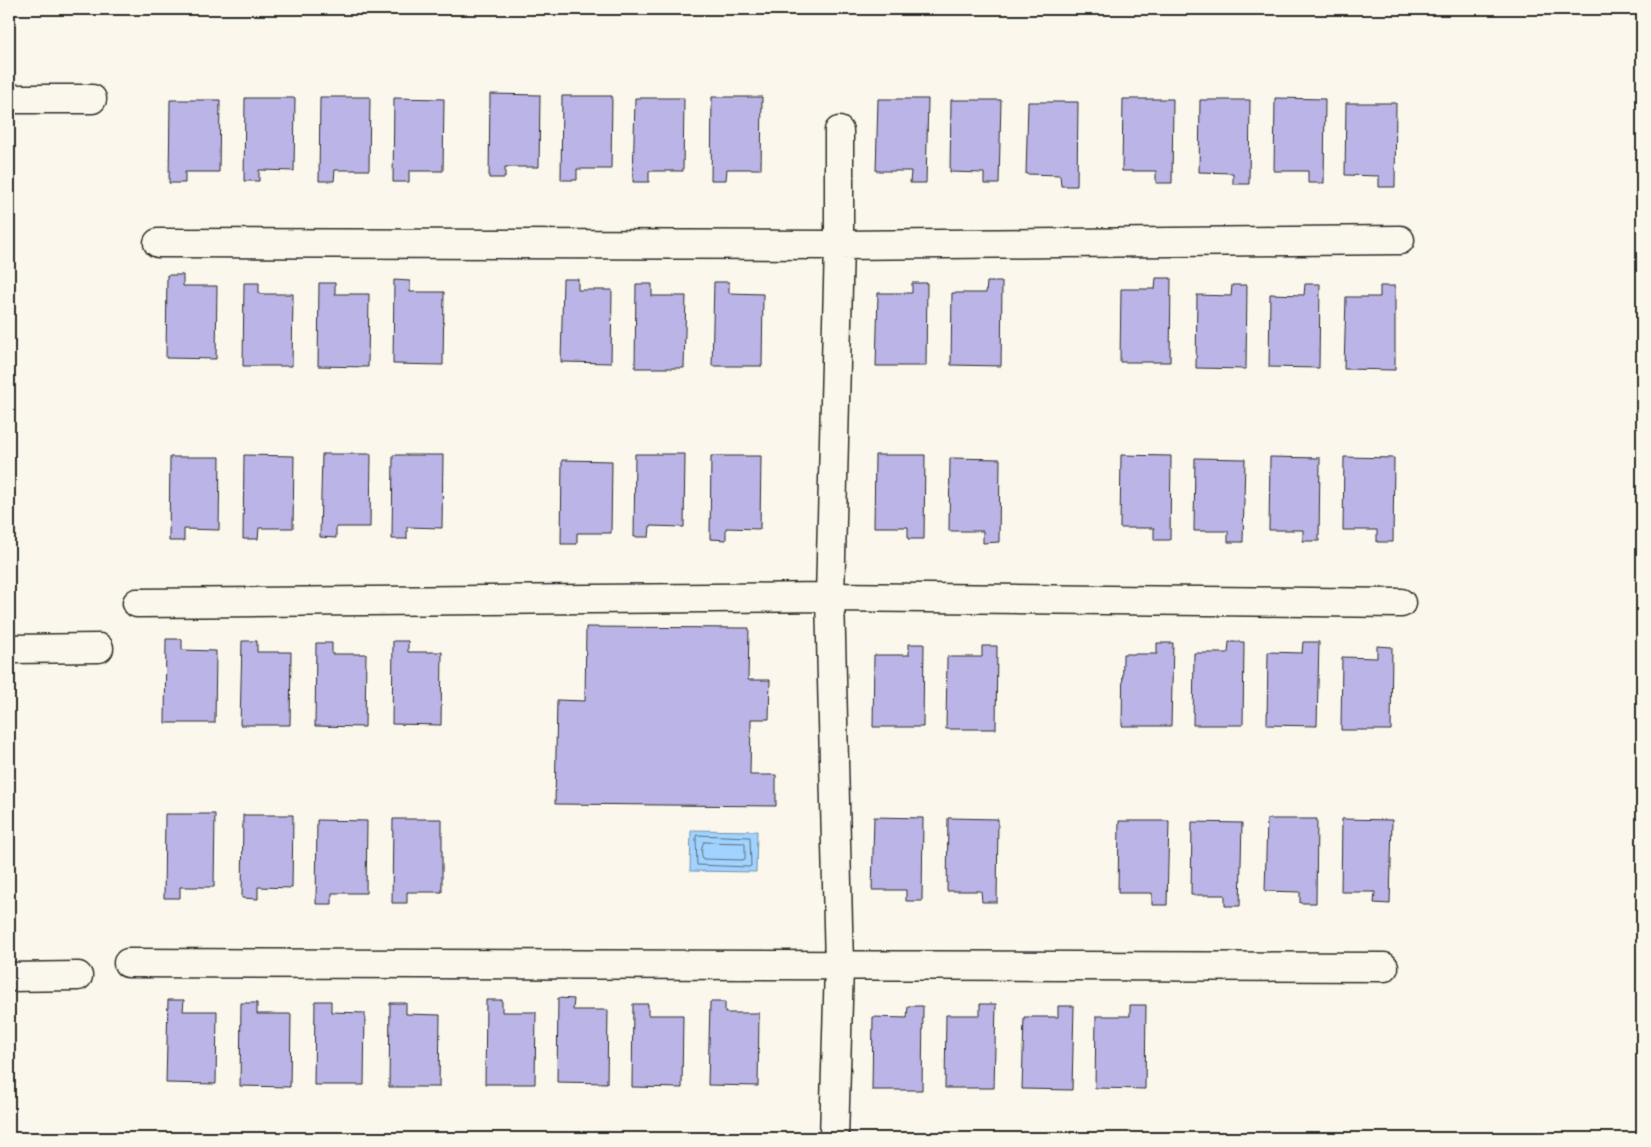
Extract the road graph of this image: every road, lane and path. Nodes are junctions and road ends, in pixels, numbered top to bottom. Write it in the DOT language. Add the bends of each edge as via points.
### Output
graph roads {
  1 [pos="9,99"];
  2 [pos="92,99"];
  3 [pos="839,131"];
  4 [pos="1400,240"];
  5 [pos="158,243"];
  6 [pos="839,245"];
  7 [pos="830,596"];
  8 [pos="137,603"];
  9 [pos="1401,603"];
  10 [pos="99,648"];
  11 [pos="9,649"];
  12 [pos="128,963"];
  13 [pos="839,966"];
  14 [pos="1384,967"];
  15 [pos="78,976"];
  16 [pos="9,977"];
  17 [pos="834,1138"];
  1 -- 2 [label="street"];
  3 -- 6 [label="street"];
  4 -- 6 [label="street"];
  5 -- 6 [label="street"];
  6 -- 7 [label="street"];
  7 -- 8 [label="street"];
  7 -- 9 [label="street"];
  7 -- 13 [label="street"];
  10 -- 11 [label="street"];
  12 -- 13 [label="street"];
  13 -- 14 [label="street"];
  13 -- 17 [label="street"];
  15 -- 16 [label="street"];
}
